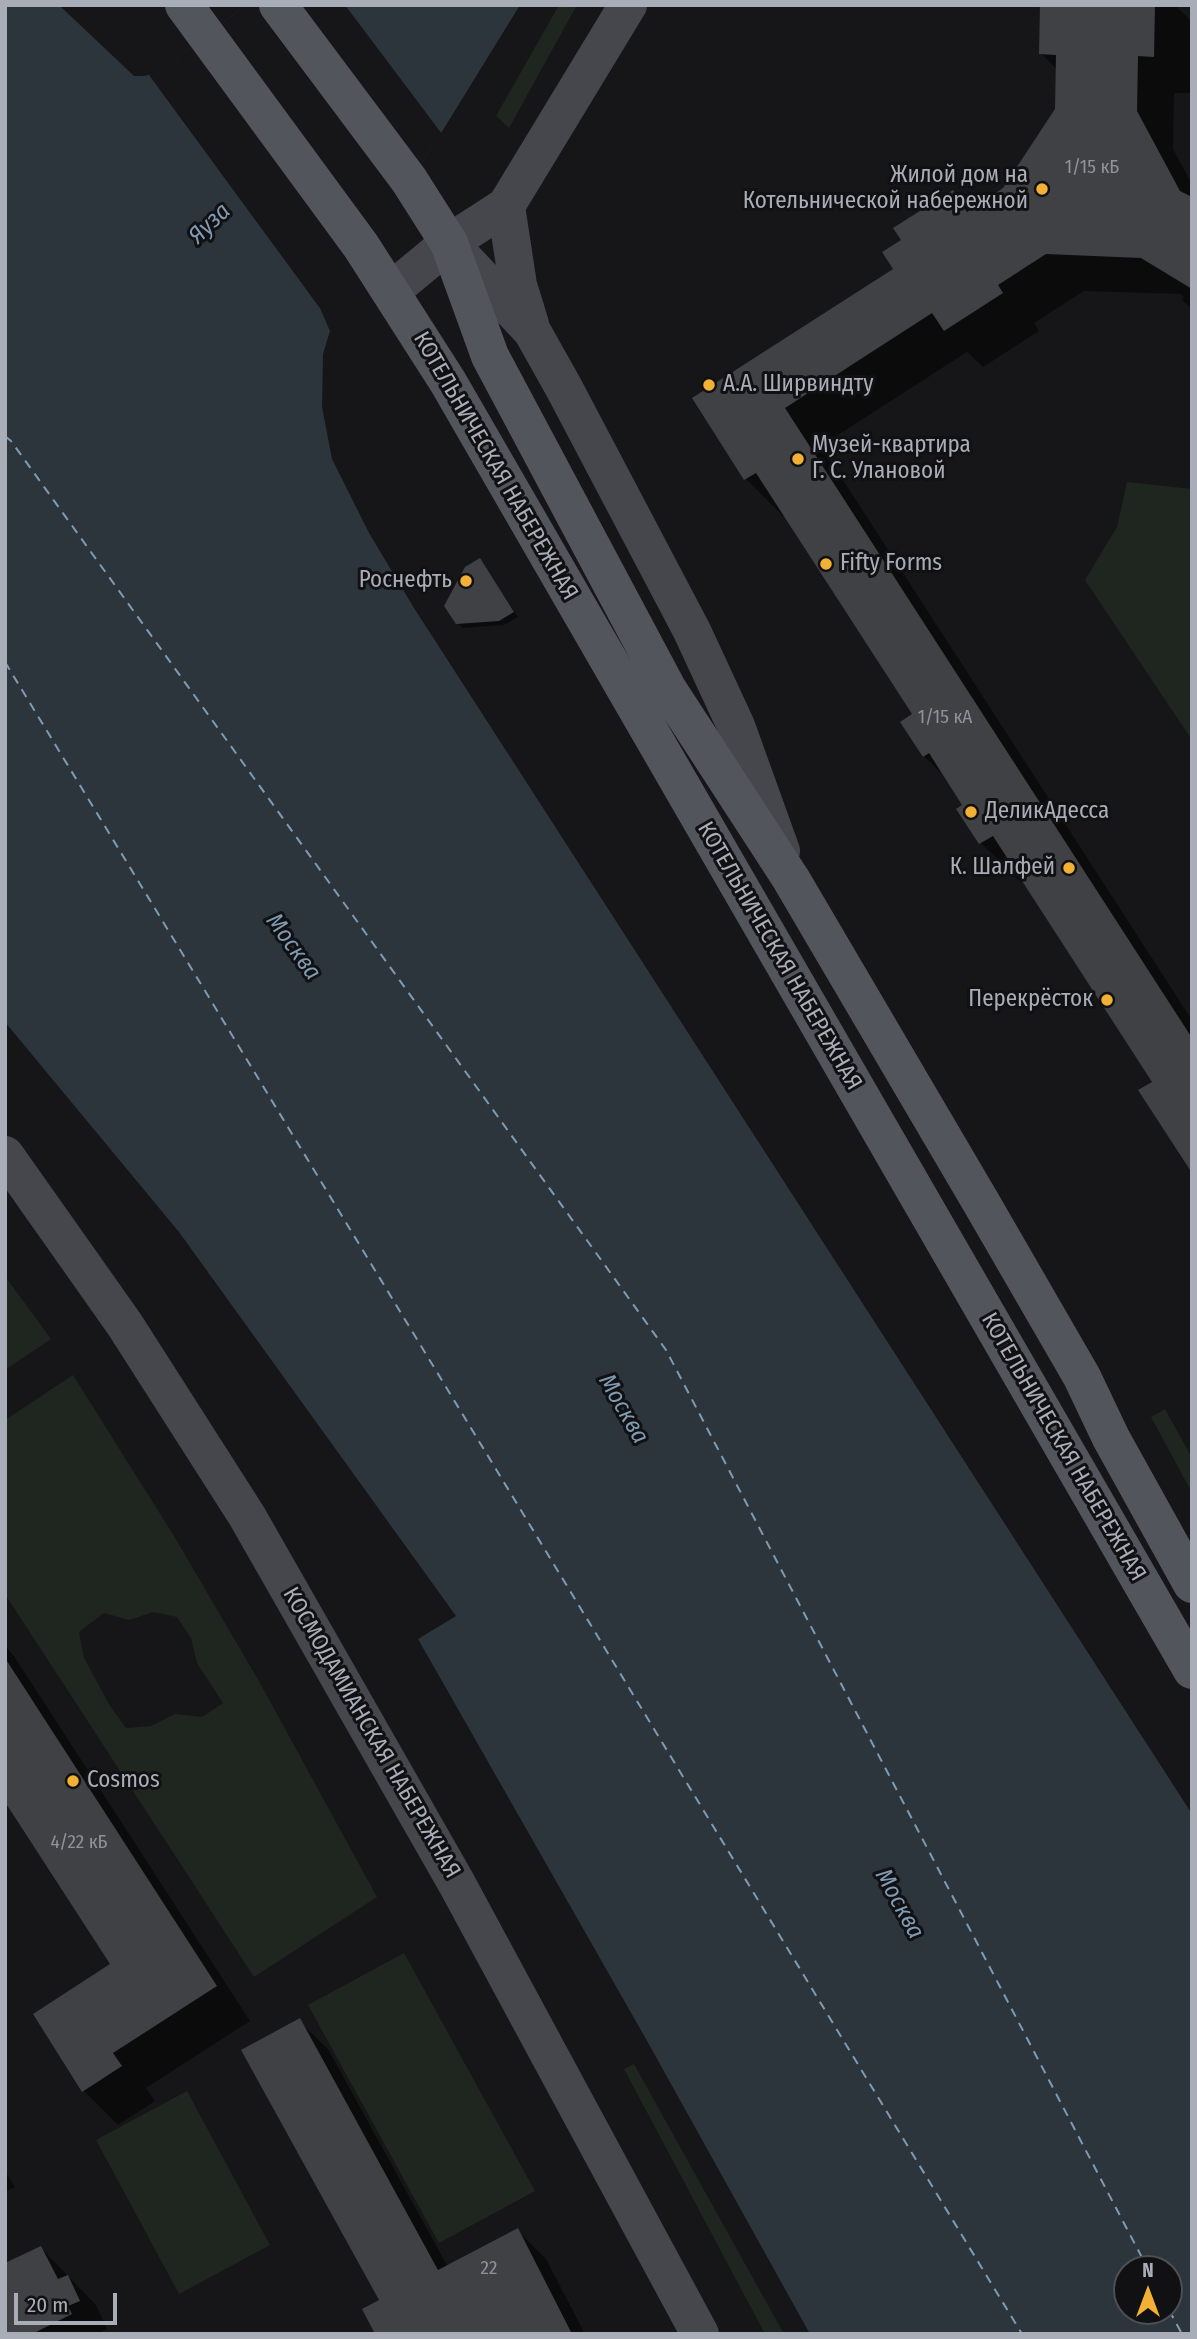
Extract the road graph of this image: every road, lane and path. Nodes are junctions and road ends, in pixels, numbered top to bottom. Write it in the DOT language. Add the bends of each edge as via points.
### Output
graph roads {
  1 [pos="278,5"];
  2 [pos="628,5"];
  3 [pos="195,20"];
  4 [pos="506,206"];
  5 [pos="449,243"];
  6 [pos="391,291"];
  7 [pos="532,331"];
  8 [pos="791,879"];
  9 [pos="5,1156"];
  10 [pos="1192,1584"];
  11 [pos="1192,1670"];
  12 [pos="700,2334"];
  1 -- 5 [label="main road, КОТЕЛЬНИЧЕСКАЯ НАБЕРЕЖНАЯ" via="409,180"];
  2 -- 4 [label="main road"];
  3 -- 6 [label="main road, КОТЕЛЬНИЧЕСКАЯ НАБЕРЕЖНАЯ"];
  4 -- 5 [label="main road"];
  4 -- 7 [label="main road" via="518,285"];
  5 -- 6 [label="main road"];
  5 -- 7 [label="main road"];
  5 -- 8 [label="main road, КОТЕЛЬНИЧЕСКАЯ НАБЕРЕЖНАЯ" via="490,356 667,688"];
  6 -- 11 [label="main road, КОТЕЛЬНИЧЕСКАЯ НАБЕРЕЖНАЯ" via="448,382"];
  7 -- 8 [label="main road" via="692,631 736,726"];
  8 -- 10 [label="main road, КОТЕЛЬНИЧЕСКАЯ НАБЕРЕЖНАЯ" via="1082,1377"];
  9 -- 12 [label="main road, КОСМОДАМИАНСКАЯ НАБЕРЕЖНАЯ" via="125,1325 247,1516 457,1884"];
}
